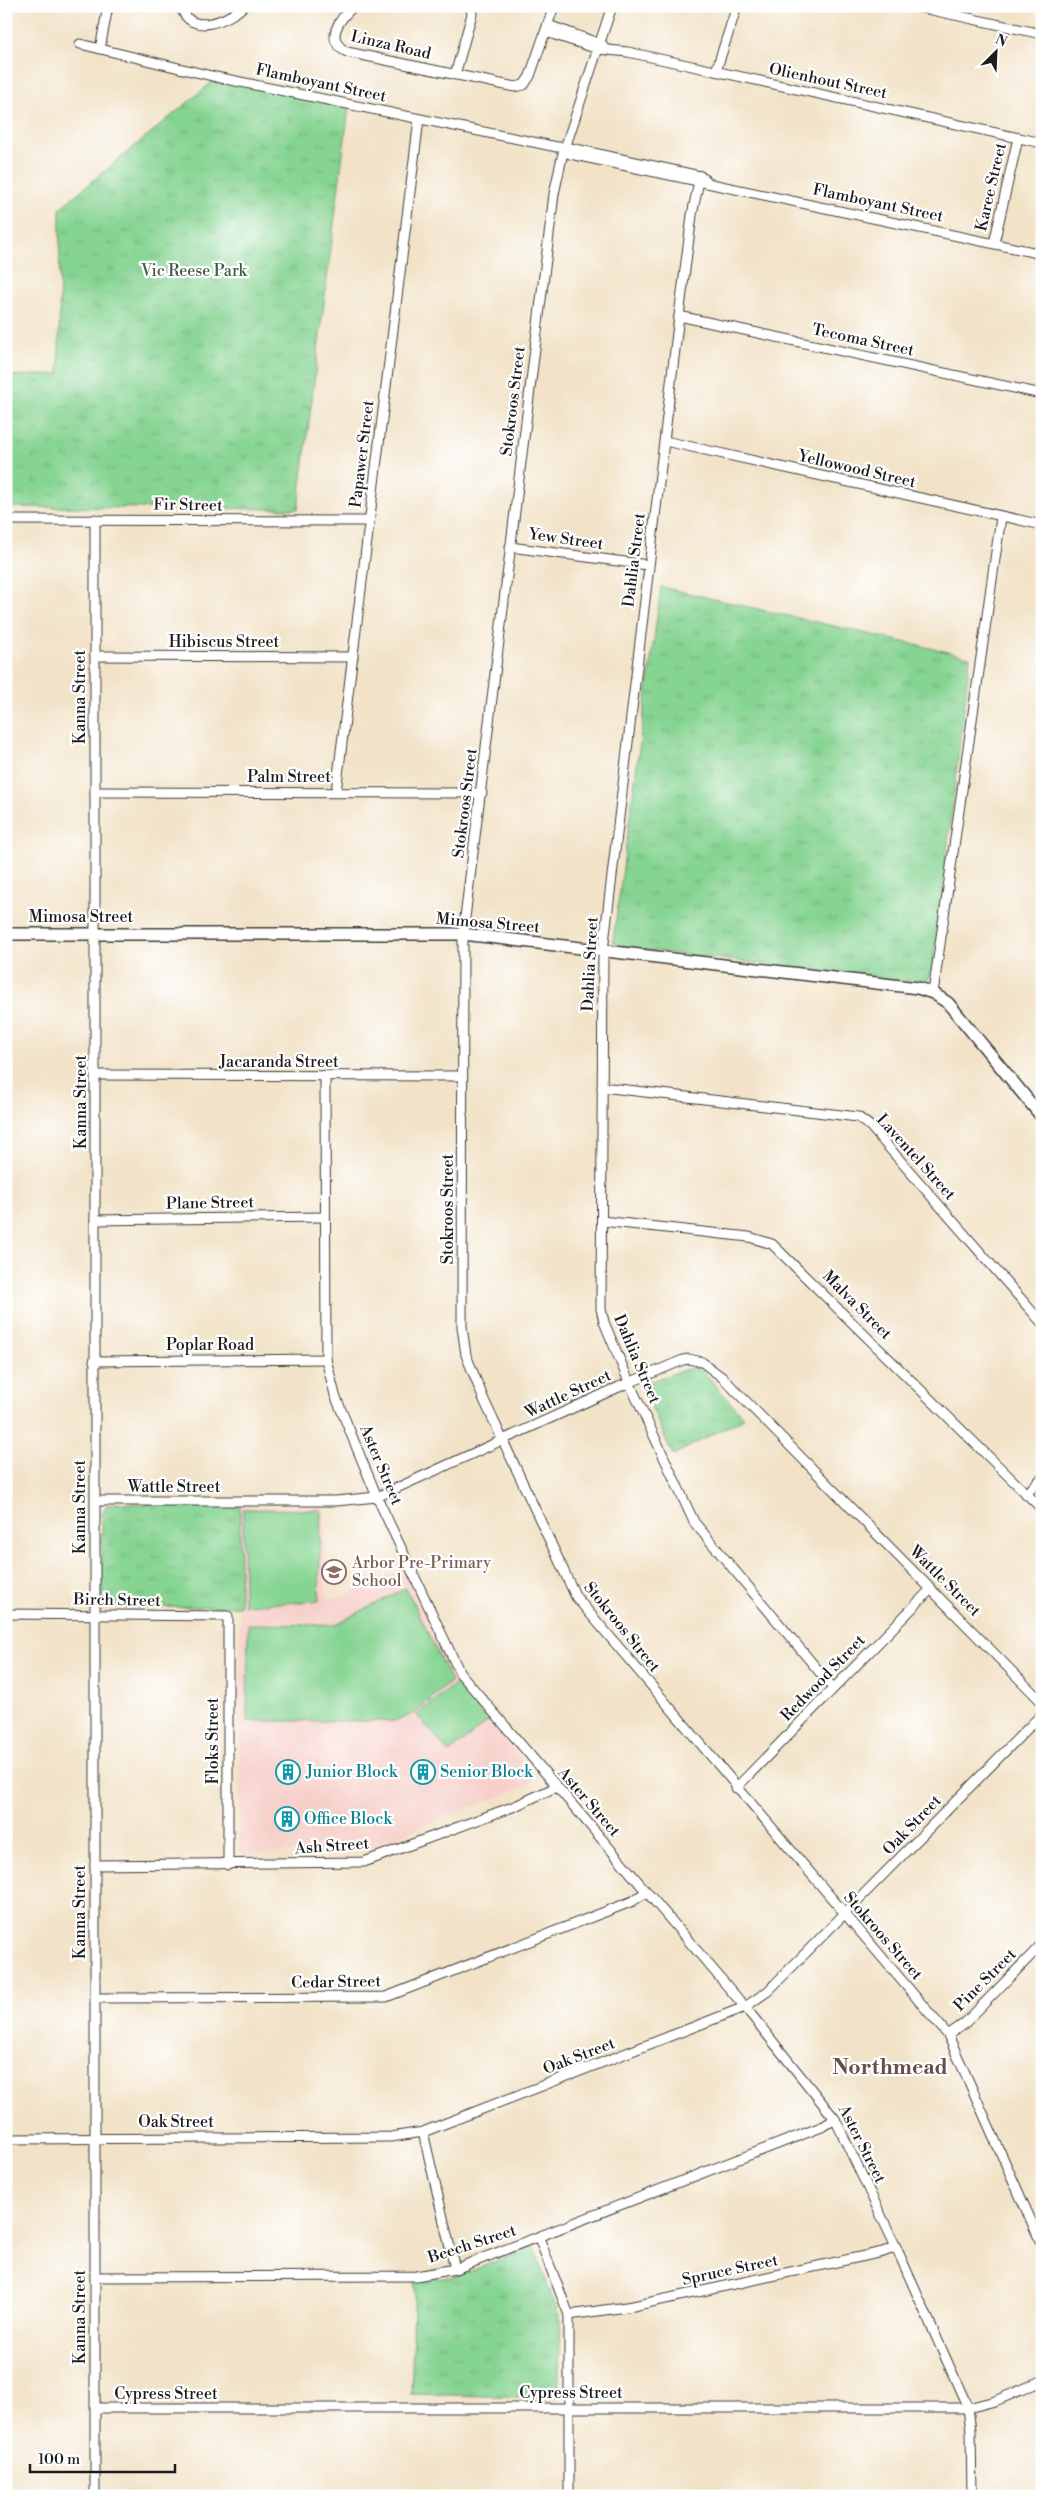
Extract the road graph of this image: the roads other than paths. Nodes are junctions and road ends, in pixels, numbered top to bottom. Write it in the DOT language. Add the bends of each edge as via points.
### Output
graph roads {
  1 [pos="108,6"];
  2 [pos="181,6"];
  3 [pos="244,6"];
  4 [pos="354,6"];
  5 [pos="470,6"];
  6 [pos="554,6"];
  7 [pos="612,6"];
  8 [pos="737,6"];
  9 [pos="913,6"];
  10 [pos="547,28"];
  11 [pos="1042,34"];
  12 [pos="80,44"];
  13 [pos="602,46"];
  14 [pos="100,50"];
  15 [pos="716,71"];
  16 [pos="455,75"];
  17 [pos="419,119"];
  18 [pos="1018,138"];
  19 [pos="1042,143"];
  20 [pos="562,149"];
  21 [pos="702,180"];
  22 [pos="994,243"];
  23 [pos="1042,254"];
  24 [pos="679,316"];
  25 [pos="1042,394"];
  26 [pos="665,441"];
  27 [pos="1001,517"];
  28 [pos="95,519"];
  29 [pos="6,520"];
  30 [pos="369,522"];
  31 [pos="1042,526"];
  32 [pos="510,547"];
  33 [pos="648,565"];
  34 [pos="95,656"];
  35 [pos="353,657"];
  36 [pos="96,792"];
  37 [pos="336,792"];
  38 [pos="482,793"];
  39 [pos="96,933"];
  40 [pos="6,934"];
  41 [pos="463,934"];
  42 [pos="603,951"];
  43 [pos="933,993"];
  44 [pos="96,1075"];
  45 [pos="462,1076"];
  46 [pos="325,1077"];
  47 [pos="602,1087"];
  48 [pos="1042,1117"];
  49 [pos="325,1217"];
  50 [pos="95,1220"];
  51 [pos="602,1221"];
  52 [pos="1042,1323"];
  53 [pos="326,1359"];
  54 [pos="94,1361"];
  55 [pos="629,1382"];
  56 [pos="502,1441"];
  57 [pos="1042,1478"];
  58 [pos="1026,1494"];
  59 [pos="377,1497"];
  60 [pos="96,1501"];
  61 [pos="1042,1510"];
  62 [pos="931,1589"];
  63 [pos="6,1614"];
  64 [pos="94,1616"];
  65 [pos="228,1616"];
  66 [pos="833,1688"];
  67 [pos="1042,1702"];
  68 [pos="1042,1714"];
  69 [pos="556,1787"];
  70 [pos="736,1788"];
  71 [pos="228,1865"];
  72 [pos="95,1866"];
  73 [pos="646,1892"];
  74 [pos="844,1915"];
  75 [pos="1042,1944"];
  76 [pos="95,1998"];
  77 [pos="745,2007"];
  78 [pos="948,2036"];
  79 [pos="835,2119"];
  80 [pos="423,2132"];
  81 [pos="95,2138"];
  82 [pos="6,2139"];
  83 [pos="539,2238"];
  84 [pos="1042,2244"];
  85 [pos="896,2247"];
  86 [pos="455,2269"];
  87 [pos="94,2277"];
  88 [pos="569,2315"];
  89 [pos="1042,2381"];
  90 [pos="96,2408"];
  91 [pos="568,2408"];
  92 [pos="968,2408"];
  93 [pos="95,2496"];
  94 [pos="569,2496"];
  95 [pos="972,2496"];
  1 -- 14 [label="street"];
  2 -- 3 [label="street" via="189,19 202,24 223,21"];
  4 -- 16 [label="street, Linza Road" via="342,16 336,27 335,37 342,50"];
  5 -- 16 [label="street" via="472,14"];
  6 -- 10 [label="street, Linza Road"];
  7 -- 13 [label="street, Stokroos Street"];
  8 -- 15 [label="street"];
  9 -- 11 [label="street"];
  10 -- 13 [label="street"];
  10 -- 16 [label="street, Linza Road" via="524,85 515,88"];
  12 -- 14 [label="street, Flamboyant Street"];
  13 -- 15 [label="street, Olienhout Street"];
  13 -- 20 [label="street, Stokroos Street"];
  14 -- 17 [label="street, Flamboyant Street"];
  15 -- 18 [label="street, Olienhout Street"];
  17 -- 20 [label="street, Flamboyant Street"];
  17 -- 30 [label="street, Papawer Street"];
  18 -- 19 [label="street, Olienhout Street"];
  18 -- 22 [label="street, Karee Street"];
  20 -- 21 [label="street, Flamboyant Street"];
  20 -- 32 [label="street, Stokroos Street"];
  21 -- 22 [label="street, Flamboyant Street"];
  21 -- 24 [label="street, Dahlia Street" via="692,215"];
  22 -- 23 [label="street, Flamboyant Street"];
  24 -- 25 [label="street, Tecoma Street"];
  24 -- 26 [label="street, Dahlia Street"];
  26 -- 27 [label="street, Yellowood Street"];
  26 -- 33 [label="street, Dahlia Street"];
  27 -- 31 [label="street, Yellowood Street"];
  27 -- 43 [label="street"];
  28 -- 29 [label="street, Fir Street"];
  28 -- 30 [label="street, Fir Street"];
  28 -- 34 [label="street, Kanna Street"];
  30 -- 35 [label="street, Papawer Street"];
  32 -- 33 [label="street, Yew Street"];
  32 -- 38 [label="street, Stokroos Street"];
  33 -- 42 [label="street, Dahlia Street"];
  34 -- 35 [label="street, Hibiscus Street"];
  34 -- 36 [label="street, Kanna Street"];
  35 -- 37 [label="street, Papawer Street"];
  36 -- 37 [label="street, Palm Street"];
  36 -- 39 [label="street, Kanna Street"];
  37 -- 38 [label="street, Palm Street"];
  38 -- 41 [label="street, Stokroos Street"];
  39 -- 40 [label="street, Mimosa Street"];
  39 -- 41 [label="street, Mimosa Street"];
  39 -- 44 [label="street, Kanna Street"];
  41 -- 42 [label="street, Mimosa Street"];
  41 -- 45 [label="street, Stokroos Street"];
  42 -- 43 [label="street, Mimosa Street" via="918,988"];
  42 -- 47 [label="street, Dahlia Street"];
  43 -- 48 [label="street" via="948,1003"];
  44 -- 46 [label="street, Jacaranda Street"];
  44 -- 50 [label="street, Kanna Street"];
  45 -- 46 [label="street, Jacaranda Street"];
  45 -- 56 [label="street, Stokroos Street" via="464,1342 470,1366"];
  46 -- 49 [label="street, Aster Street"];
  47 -- 51 [label="street, Dahlia Street"];
  47 -- 52 [label="street, Laventel Street" via="858,1117 870,1126"];
  49 -- 50 [label="street, Plane Street"];
  49 -- 53 [label="street, Aster Street"];
  50 -- 54 [label="street, Kanna Street"];
  51 -- 55 [label="street, Dahlia Street" via="601,1308"];
  51 -- 58 [label="street, Malva Street" via="749,1237 772,1244"];
  53 -- 54 [label="street, Poplar Road"];
  53 -- 59 [label="street, Aster Street" via="335,1395"];
  54 -- 60 [label="street, Kanna Street"];
  55 -- 56 [label="street, Wattle Street"];
  55 -- 62 [label="street, Wattle Street" via="683,1360 697,1360 708,1365"];
  55 -- 66 [label="street, Dahlia Street" via="694,1522"];
  56 -- 59 [label="street, Wattle Street"];
  56 -- 70 [label="street, Stokroos Street" via="576,1597"];
  57 -- 58 [label="street"];
  58 -- 61 [label="street, Malva Street"];
  59 -- 60 [label="street, Wattle Street" via="336,1501"];
  59 -- 69 [label="street, Aster Street" via="460,1673"];
  60 -- 64 [label="street, Kanna Street"];
  62 -- 66 [label="street, Redwood Street"];
  62 -- 67 [label="street, Wattle Street"];
  63 -- 64 [label="street, Birch Street"];
  64 -- 65 [label="street, Birch Street"];
  64 -- 72 [label="street, Kanna Street"];
  65 -- 71 [label="street, Floks Street"];
  66 -- 70 [label="street, Redwood Street"];
  68 -- 74 [label="street, Oak Street"];
  69 -- 71 [label="street, Ash Street" via="515,1806 364,1862"];
  69 -- 73 [label="street, Aster Street"];
  70 -- 74 [label="street, Stokroos Street"];
  71 -- 72 [label="street, Ash Street"];
  72 -- 76 [label="street, Kanna Street"];
  73 -- 76 [label="street, Cedar Street" via="624,1904 392,1996"];
  73 -- 77 [label="street, Aster Street"];
  74 -- 77 [label="street, Oak Street" via="768,1991"];
  74 -- 78 [label="street, Stokroos Street"];
  75 -- 78 [label="street, Pine Street" via="965,2023"];
  76 -- 81 [label="street, Kanna Street"];
  77 -- 79 [label="street, Aster Street"];
  77 -- 80 [label="street, Oak Street"];
  78 -- 84 [label="street, Stokroos Street"];
  79 -- 83 [label="street, Beech Street"];
  79 -- 85 [label="street, Aster Street"];
  80 -- 81 [label="street, Oak Street" via="390,2137"];
  80 -- 86 [label="street"];
  81 -- 82 [label="street, Oak Street"];
  81 -- 87 [label="street, Kanna Street"];
  83 -- 86 [label="street, Beech Street"];
  83 -- 88 [label="street"];
  85 -- 88 [label="street, Spruce Street" via="632,2306"];
  85 -- 92 [label="street, Aster Street"];
  86 -- 87 [label="street, Beech Street" via="416,2276"];
  87 -- 90 [label="street, Kanna Street"];
  88 -- 91 [label="street"];
  89 -- 92 [label="street, Cypress Street" via="988,2404"];
  90 -- 91 [label="street, Cypress Street"];
  90 -- 93 [label="street, Kanna Street"];
  91 -- 92 [label="street, Cypress Street"];
  91 -- 94 [label="street"];
  92 -- 95 [label="street, Aster Street"];
}
